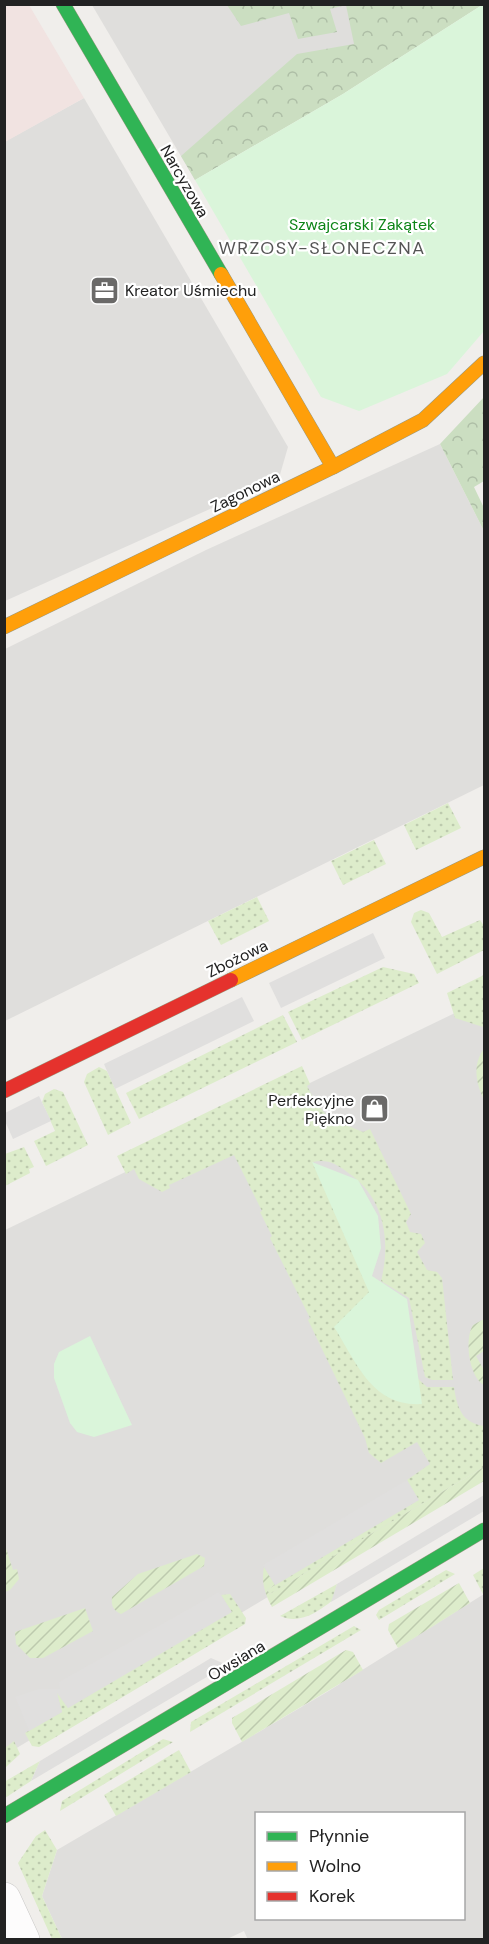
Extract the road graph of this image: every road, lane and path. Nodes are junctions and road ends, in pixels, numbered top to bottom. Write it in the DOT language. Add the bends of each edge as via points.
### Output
graph roads {
  1 [pos="63,4"];
  2 [pos="484,363"];
  3 [pos="333,467"];
  4 [pos="4,627"];
  5 [pos="484,856"];
  6 [pos="4,1091"];
  7 [pos="484,1530"];
  8 [pos="4,1816"];
  9 [pos="4,1899"];
  10 [pos="23,1940"];
  1 -- 3 [label="street, Narcyzowa"];
  2 -- 3 [label="street, Zagonowa" via="423,420"];
  3 -- 4 [label="street, Zagonowa"];
  5 -- 6 [label="street, Zbożowa"];
  7 -- 8 [label="street, Owsiana"];
  9 -- 10 [label="street"];
}
